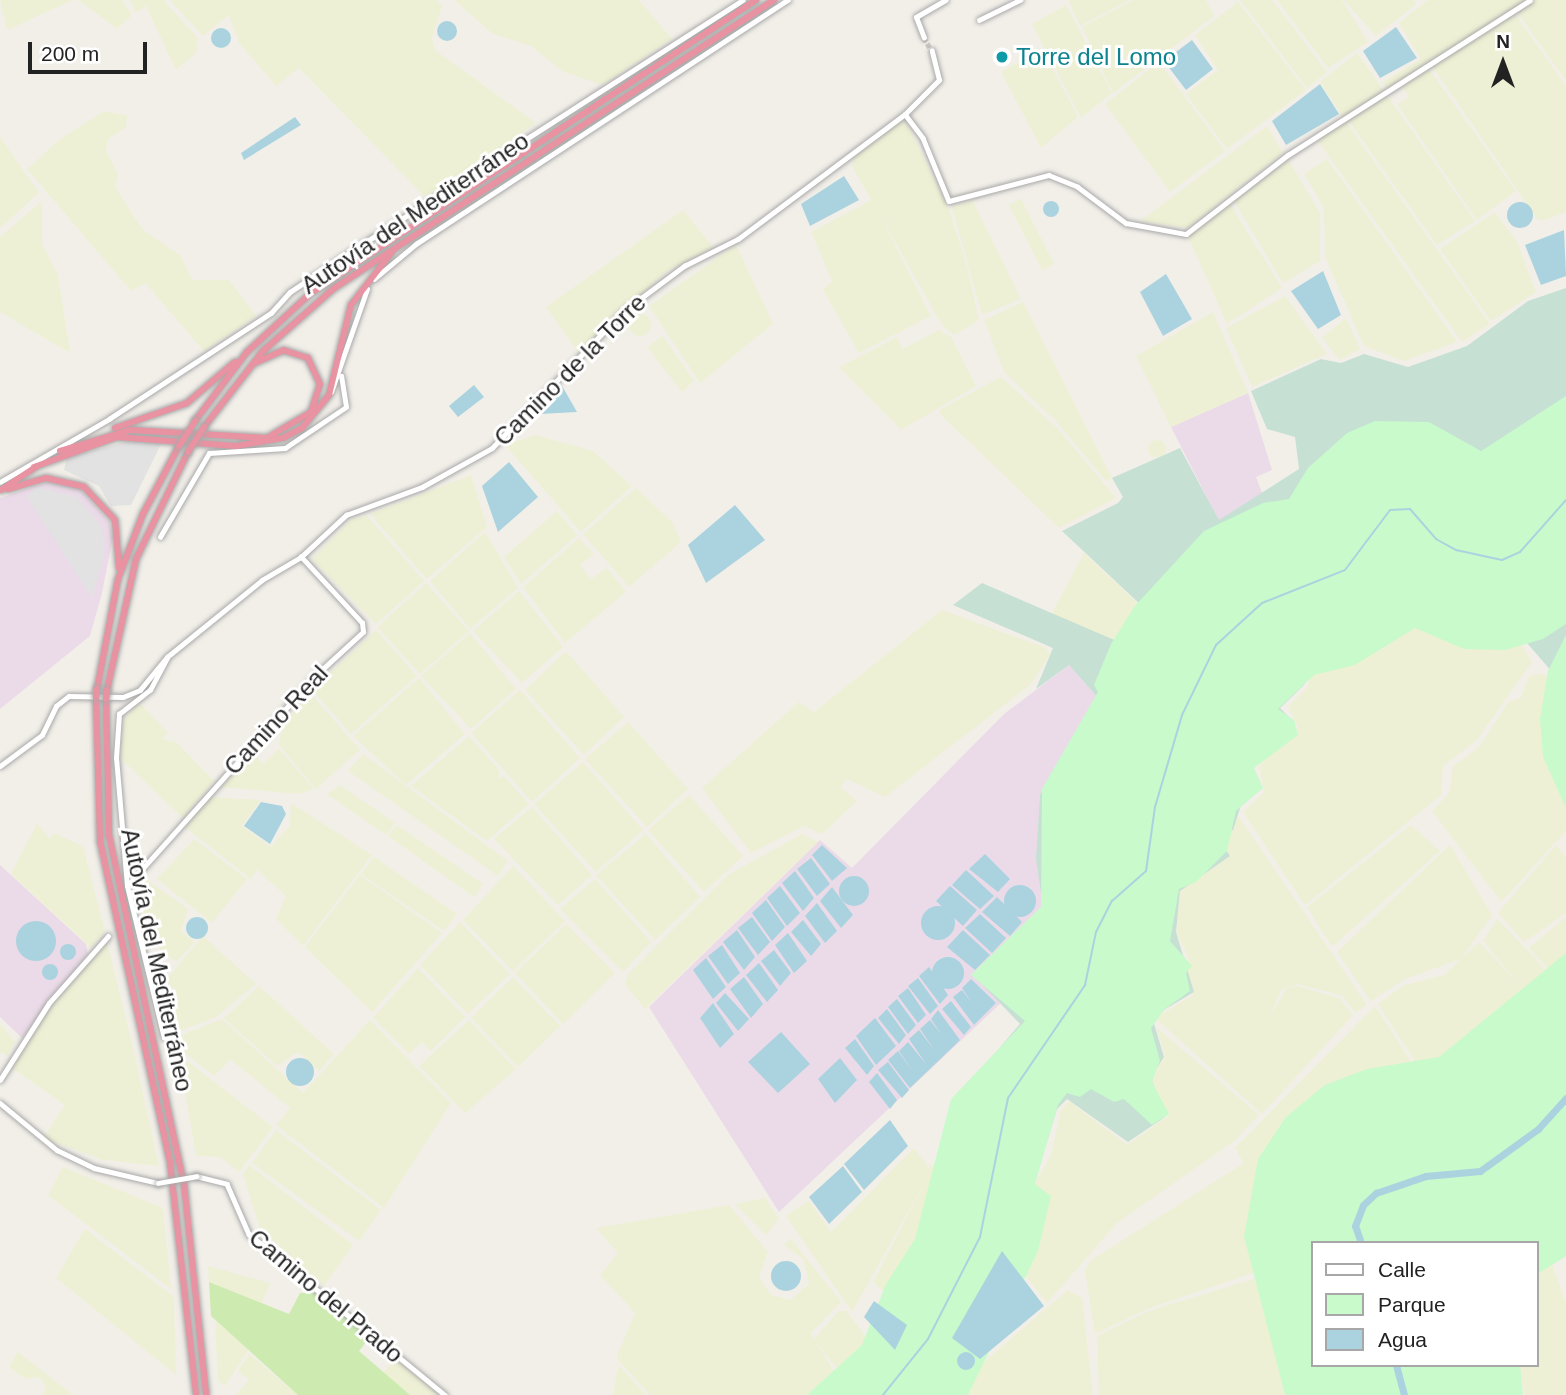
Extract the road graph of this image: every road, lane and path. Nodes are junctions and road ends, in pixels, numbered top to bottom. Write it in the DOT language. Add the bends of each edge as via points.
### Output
graph roads {
  1 [pos="743,0"];
  2 [pos="756,0"];
  3 [pos="774,0"];
  4 [pos="788,0"];
  5 [pos="945,0"];
  6 [pos="1020,0"];
  7 [pos="1530,0"];
  8 [pos="979,20"];
  9 [pos="924,38"];
  10 [pos="932,51"];
  11 [pos="905,114"];
  12 [pos="404,241"];
  13 [pos="247,352"];
  14 [pos="341,355"];
  15 [pos="339,365"];
  16 [pos="250,366"];
  17 [pos="341,374"];
  18 [pos="335,381"];
  19 [pos="345,391"];
  20 [pos="330,393"];
  21 [pos="58,452"];
  22 [pos="34,467"];
  23 [pos="0,487"];
  24 [pos="160,537"];
  25 [pos="301,557"];
  26 [pos="118,579"];
  27 [pos="167,657"];
  28 [pos="0,765"];
  29 [pos="127,886"];
  30 [pos="108,936"];
  31 [pos="164,1038"];
  32 [pos="0,1080"];
  33 [pos="0,1103"];
  34 [pos="196,1395"];
  35 [pos="206,1395"];
  36 [pos="446,1395"];
  1 -- 23 [label="street" via="358,247 198,361"];
  2 -- 13 [label="highway, Autovía del Mediterráneo" via="349,265"];
  3 -- 12 [label="highway, Autovía del Mediterráneo"];
  4 -- 14 [label="street" via="389,264 365,291"];
  5 -- 9 [label="street" via="916,18"];
  6 -- 8 [label="street"];
  7 -- 11 [label="street" via="1288,155 1186,234 1126,223 1078,187 1049,175 949,201 923,138"];
  10 -- 11 [label="street, Camino de la Torre" via="939,80"];
  11 -- 25 [label="street, Camino de la Torre" via="742,236 684,266 625,310 492,448 422,487 346,515"];
  12 -- 14 [label="highway" via="359,291"];
  12 -- 16 [label="highway, Autovía del Mediterráneo" via="307,309"];
  13 -- 21 [label="highway" via="187,403"];
  13 -- 26 [label="highway, Autovía del Mediterráneo, bridge" via="179,446 142,514"];
  14 -- 15 [label="highway"];
  15 -- 17 [label="street"];
  15 -- 18 [label="highway"];
  16 -- 21 [label="highway" via="284,350 308,358 320,384 311,412 267,438 131,430"];
  16 -- 35 [label="highway, Autovía del Mediterráneo, bridge" via="204,426 156,510 122,608 106,699 109,835 184,1184"];
  17 -- 18 [label="street"];
  17 -- 19 [label="street"];
  18 -- 19 [label="street"];
  18 -- 20 [label="highway"];
  19 -- 20 [label="street"];
  19 -- 24 [label="street" via="346,407 285,448 208,453"];
  20 -- 22 [label="highway" via="302,428 260,444 117,437"];
  21 -- 22 [label="highway"];
  22 -- 23 [label="highway"];
  23 -- 26 [label="highway" via="46,478 75,482 101,499 120,537"];
  25 -- 27 [label="street, Camino de la Torre" via="262,580"];
  25 -- 29 [label="street, Camino Real" via="362,623 363,632 315,676"];
  26 -- 34 [label="highway, Autovía del Mediterráneo, bridge" via="96,697 100,841 170,1162"];
  27 -- 28 [label="street, Camino de la Torre" via="132,694 62,700 42,735"];
  27 -- 29 [label="street" via="150,690 117,719 117,815"];
  29 -- 31 [label="street"];
  30 -- 32 [label="street" via="48,1003"];
  33 -- 36 [label="street, Camino del Prado, bridge" via="57,1150 94,1168 158,1183 196,1176 228,1184 249,1234"];
}
